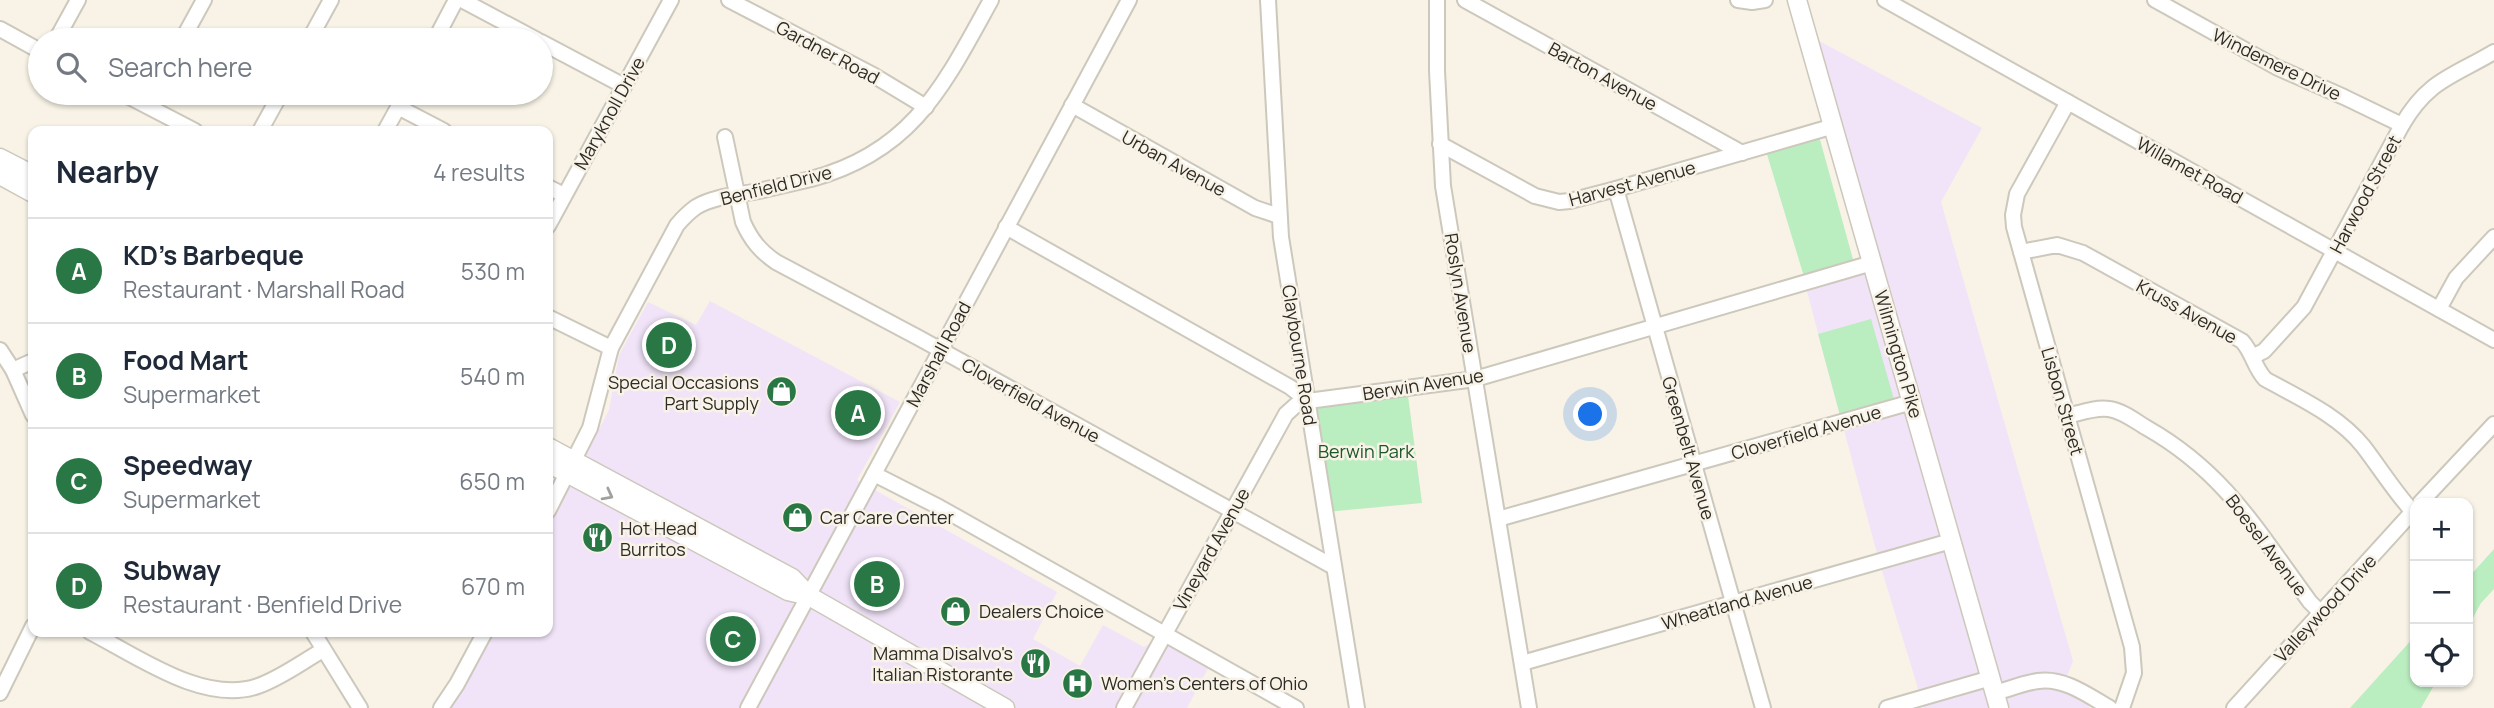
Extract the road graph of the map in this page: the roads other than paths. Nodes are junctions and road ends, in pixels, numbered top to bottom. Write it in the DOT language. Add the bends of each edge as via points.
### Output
graph roads {
  1 [pos="78,0"];
  2 [pos="204,0"];
  3 [pos="331,0"];
  4 [pos="456,0"];
  5 [pos="462,0"];
  6 [pos="671,0"];
  7 [pos="729,0"];
  8 [pos="991,0"];
  9 [pos="1129,0"];
  10 [pos="1268,0"];
  11 [pos="1437,0"];
  12 [pos="1465,0"];
  13 [pos="1738,0"];
  14 [pos="1765,0"];
  15 [pos="1797,0"];
  16 [pos="1885,0"];
  17 [pos="2155,0"];
  18 [pos="63,28"];
  19 [pos="189,28"];
  20 [pos="316,28"];
  21 [pos="441,28"];
  22 [pos="515,28"];
  23 [pos="0,29"];
  24 [pos="28,44"];
  25 [pos="553,48"];
  26 [pos="2494,52"];
  27 [pos="624,86"];
  28 [pos="2068,102"];
  29 [pos="158,105"];
  30 [pos="274,105"];
  31 [pos="1072,105"];
  32 [pos="398,107"];
  33 [pos="926,107"];
  34 [pos="2402,125"];
  35 [pos="188,126"];
  36 [pos="263,126"];
  37 [pos="388,126"];
  38 [pos="434,126"];
  39 [pos="1834,126"];
  40 [pos="724,138"];
  41 [pos="1440,144"];
  42 [pos="1742,153"];
  43 [pos="0,158"];
  44 [pos="28,172"];
  45 [pos="0,176"];
  46 [pos="1616,188"];
  47 [pos="28,190"];
  48 [pos="553,190"];
  49 [pos="564,195"];
  50 [pos="737,195"];
  51 [pos="1279,215"];
  52 [pos="553,216"];
  53 [pos="1006,228"];
  54 [pos="2494,237"];
  55 [pos="2021,251"];
  56 [pos="2334,251"];
  57 [pos="1872,263"];
  58 [pos="2439,309"];
  59 [pos="553,319"];
  60 [pos="1655,327"];
  61 [pos="2494,340"];
  62 [pos="611,348"];
  63 [pos="940,349"];
  64 [pos="0,350"];
  65 [pos="2254,356"];
  66 [pos="28,363"];
  67 [pos="13,369"];
  68 [pos="1475,379"];
  69 [pos="1308,401"];
  70 [pos="1912,402"];
  71 [pos="28,404"];
  72 [pos="2067,416"];
  73 [pos="2494,424"];
  74 [pos="553,452"];
  75 [pos="553,464"];
  76 [pos="1694,464"];
  77 [pos="571,468"];
  78 [pos="874,474"];
  79 [pos="2425,498"];
  80 [pos="2410,501"];
  81 [pos="553,502"];
  82 [pos="1233,512"];
  83 [pos="2410,515"];
  84 [pos="1498,519"];
  85 [pos="1951,541"];
  86 [pos="1334,568"];
  87 [pos="809,596"];
  88 [pos="1733,603"];
  89 [pos="2321,612"];
  90 [pos="1164,634"];
  91 [pos="28,636"];
  92 [pos="100,637"];
  93 [pos="316,637"];
  94 [pos="482,637"];
  95 [pos="323,650"];
  96 [pos="1522,663"];
  97 [pos="1995,693"];
  98 [pos="0,694"];
  99 [pos="360,708"];
  100 [pos="441,708"];
  101 [pos="748,708"];
  102 [pos="1005,708"];
  103 [pos="1124,708"];
  104 [pos="1296,708"];
  105 [pos="1357,708"];
  106 [pos="1529,708"];
  107 [pos="1762,708"];
  108 [pos="1887,708"];
  109 [pos="2110,708"];
  110 [pos="2122,708"];
  111 [pos="2234,708"];
  1 -- 18 [label="street"];
  2 -- 19 [label="street"];
  3 -- 20 [label="street"];
  4 -- 21 [label="street"];
  5 -- 22 [label="street"];
  6 -- 27 [label="street, Maryknoll Drive"];
  7 -- 33 [label="street, Gardner Road"];
  8 -- 33 [label="street, Benfield Drive" via="950,75"];
  9 -- 31 [label="street, Marshall Road"];
  10 -- 51 [label="street, Claybourne Road"];
  11 -- 41 [label="street, Roslyn Avenue"];
  12 -- 42 [label="street, Barton Avenue"];
  13 -- 14 [label="street"];
  15 -- 39 [label="main road, Wilmington Pike"];
  16 -- 28 [label="street, Willamet Road"];
  17 -- 34 [label="street, Windemere Drive" via="2276,67"];
  23 -- 24 [label="street"];
  25 -- 27 [label="street"];
  26 -- 34 [label="street, Harwood Street" via="2429,89"];
  27 -- 49 [label="street, Maryknoll Drive"];
  28 -- 55 [label="street, Lisbon Street" via="2017,194 2013,215"];
  28 -- 56 [label="street, Willamet Road"];
  29 -- 35 [label="street"];
  30 -- 36 [label="street"];
  31 -- 51 [label="street, Urban Avenue" via="1255,208"];
  31 -- 53 [label="street, Marshall Road"];
  32 -- 37 [label="street"];
  32 -- 38 [label="street"];
  33 -- 50 [label="street, Benfield Drive" via="901,133 859,161 813,178"];
  34 -- 56 [label="street, Harwood Street"];
  39 -- 42 [label="street, Harvest Avenue"];
  39 -- 57 [label="main road, Wilmington Pike"];
  40 -- 50 [label="street, Cloverfield Avenue"];
  41 -- 46 [label="street, Harvest Avenue" via="1546,200 1570,201"];
  41 -- 68 [label="street, Roslyn Avenue"];
  42 -- 46 [label="street, Harvest Avenue"];
  43 -- 44 [label="main road"];
  45 -- 47 [label="main road"];
  46 -- 60 [label="street, Greenbelt Avenue"];
  48 -- 49 [label="street"];
  49 -- 52 [label="street, Maryknoll Drive"];
  50 -- 62 [label="street, Benfield Drive" via="705,202 677,225"];
  50 -- 63 [label="street, Cloverfield Avenue" via="748,233 761,252"];
  51 -- 69 [label="street, Claybourne Road"];
  53 -- 63 [label="street, Marshall Road"];
  53 -- 69 [label="street"];
  54 -- 58 [label="street" via="2456,278"];
  55 -- 65 [label="street, Kruss Avenue" via="2057,245 2083,253 2242,341"];
  55 -- 72 [label="street, Lisbon Street"];
  56 -- 58 [label="street, Willamet Road"];
  56 -- 65 [label="street, Harwood Street" via="2296,317"];
  57 -- 60 [label="street, Berwin Avenue"];
  57 -- 70 [label="main road, Wilmington Pike"];
  58 -- 61 [label="street, Willamet Road"];
  59 -- 62 [label="street"];
  60 -- 68 [label="street, Berwin Avenue"];
  60 -- 76 [label="street, Greenbelt Avenue"];
  62 -- 77 [label="street, Benfield Drive" via="594,417"];
  63 -- 78 [label="street, Marshall Road"];
  63 -- 82 [label="street, Cloverfield Avenue"];
  64 -- 67 [label="street"];
  65 -- 80 [label="street, Kruss Avenue" via="2265,379 2347,430"];
  66 -- 67 [label="street"];
  67 -- 71 [label="street"];
  68 -- 69 [label="street, Berwin Avenue"];
  68 -- 84 [label="street, Roslyn Avenue"];
  69 -- 82 [label="street, Vineyard Avenue" via="1286,414"];
  69 -- 86 [label="street, Claybourne Road"];
  70 -- 76 [label="street, Cloverfield Avenue"];
  70 -- 85 [label="main road, Wilmington Pike"];
  72 -- 89 [label="street, Boesel Avenue" via="2100,409 2118,412 2192,459 2238,502"];
  72 -- 110 [label="street, Lisbon Street" via="2132,647 2134,673"];
  73 -- 79 [label="street, Valleywood Drive"];
  74 -- 77 [label="main road"];
  75 -- 77 [label="main road"];
  76 -- 84 [label="street, Cloverfield Avenue"];
  76 -- 88 [label="street, Greenbelt Avenue"];
  77 -- 81 [label="street, Benfield Drive"];
  77 -- 87 [label="main road" via="788,591"];
  78 -- 87 [label="street, Marshall Road"];
  78 -- 90 [label="street"];
  82 -- 86 [label="street, Cloverfield Avenue"];
  82 -- 90 [label="street, Vineyard Avenue"];
  83 -- 89 [label="street, Valleywood Drive"];
  84 -- 96 [label="street, Roslyn Avenue"];
  85 -- 88 [label="street, Wheatland Avenue"];
  85 -- 97 [label="main road, Wilmington Pike"];
  86 -- 105 [label="street, Claybourne Road"];
  87 -- 101 [label="street, Marshall Road"];
  87 -- 102 [label="main road"];
  88 -- 96 [label="street, Wheatland Avenue"];
  88 -- 107 [label="street, Greenbelt Avenue"];
  89 -- 111 [label="street, Valleywood Drive"];
  90 -- 103 [label="street, Vineyard Avenue"];
  90 -- 104 [label="street"];
  91 -- 98 [label="street"];
  92 -- 95 [label="street" via="187,682 228,692 270,681"];
  93 -- 95 [label="street"];
  94 -- 100 [label="street"];
  95 -- 99 [label="street"];
  96 -- 106 [label="street, Roslyn Avenue"];
  97 -- 108 [label="street"];
  97 -- 109 [label="street" via="2054,681"];
}
